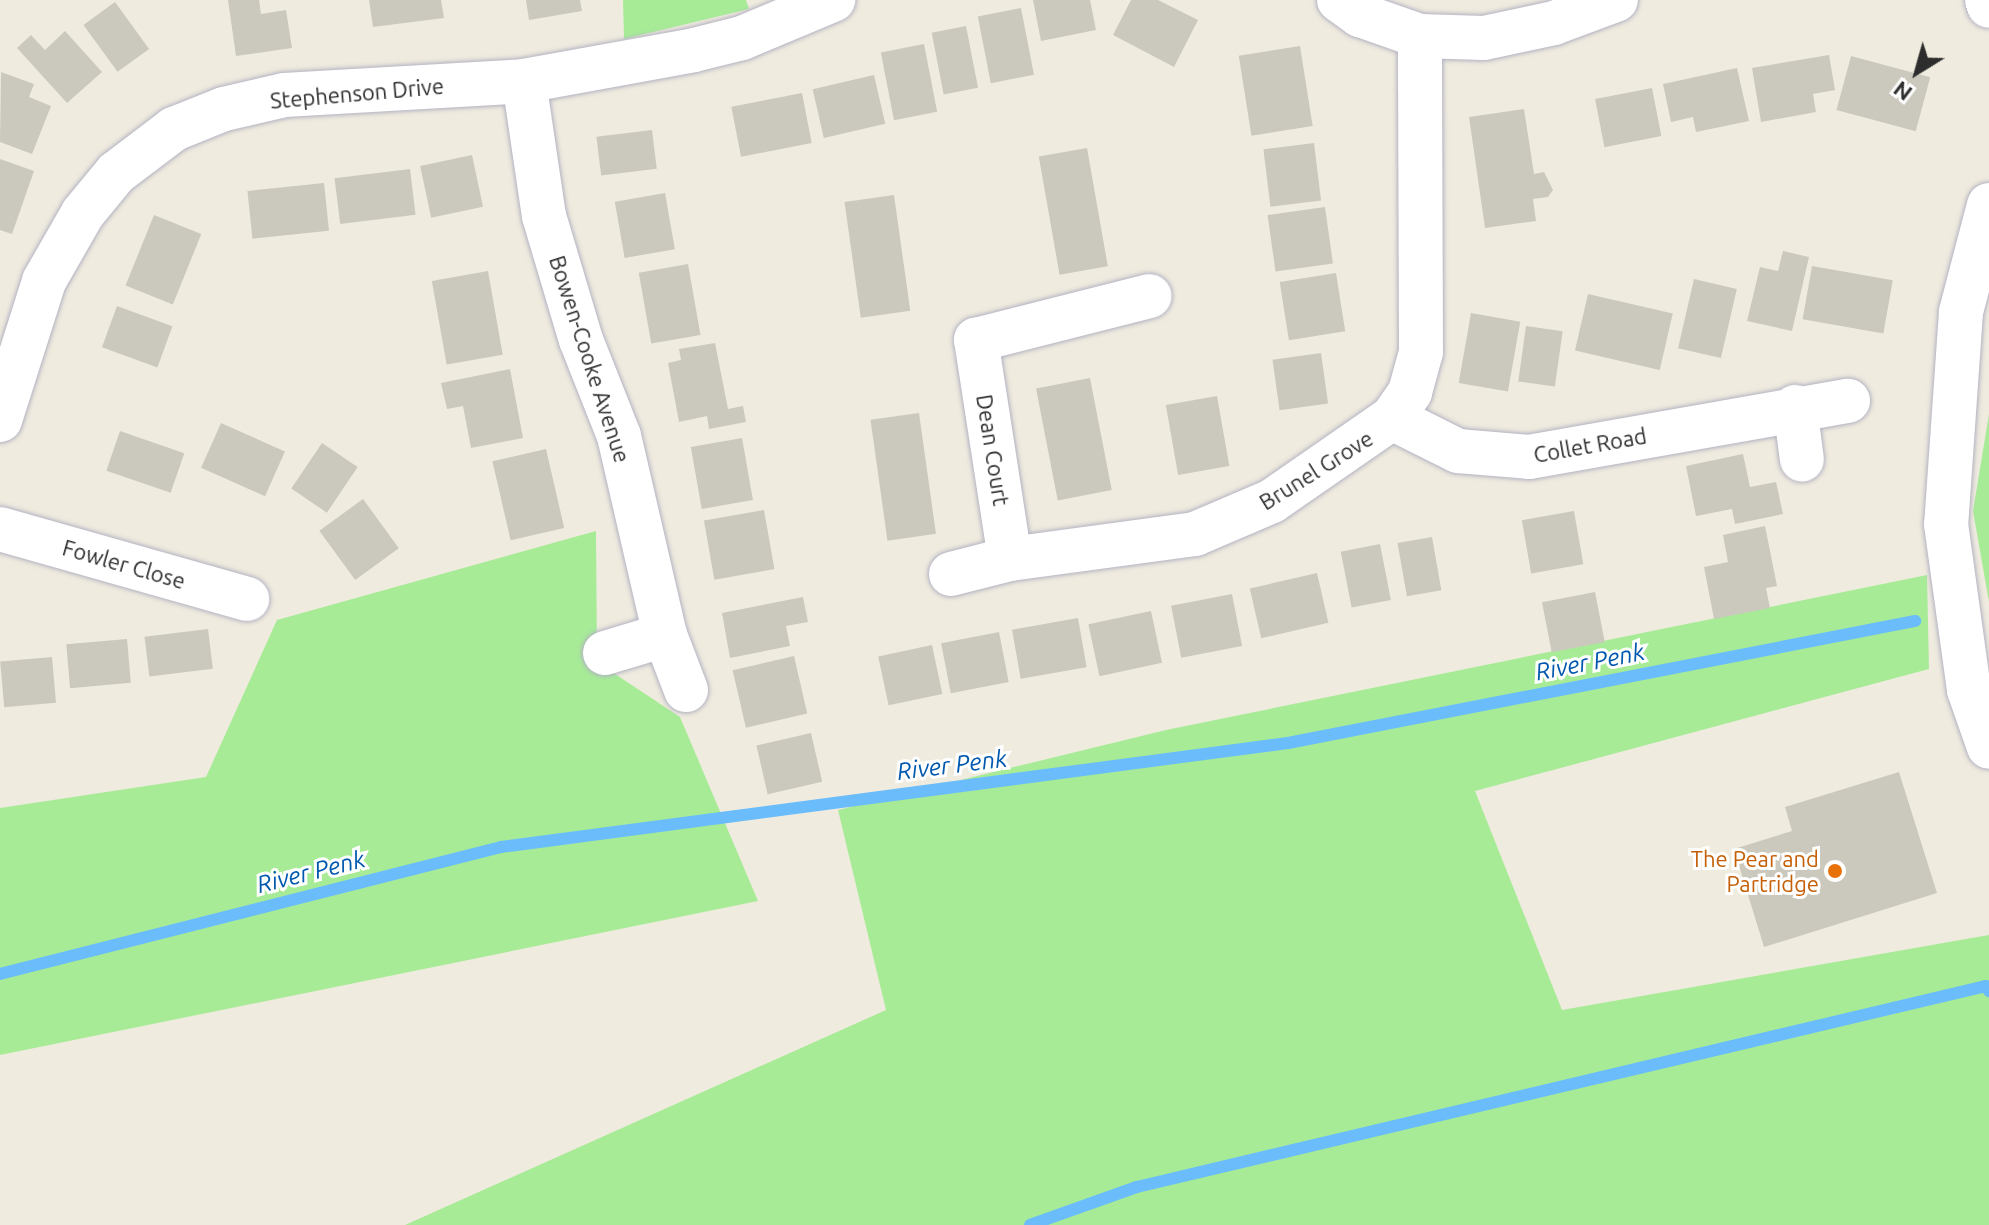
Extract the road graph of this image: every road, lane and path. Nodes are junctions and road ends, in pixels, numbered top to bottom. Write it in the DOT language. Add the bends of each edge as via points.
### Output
graph roads {
  1 [pos="833,0"];
  2 [pos="1339,0"];
  3 [pos="1616,0"];
  4 [pos="1420,36"];
  5 [pos="524,81"];
  6 [pos="1989,205"];
  7 [pos="1150,296"];
  8 [pos="1848,401"];
  9 [pos="1795,407"];
  10 [pos="1392,418"];
  11 [pos="0,420"];
  12 [pos="1802,460"];
  13 [pos="0,529"];
  14 [pos="1010,559"];
  15 [pos="951,574"];
  16 [pos="247,599"];
  17 [pos="665,635"];
  18 [pos="605,653"];
  19 [pos="686,690"];
  20 [pos="1989,747"];
  1 -- 5 [label="street, Stephenson Drive" via="742,38"];
  2 -- 4 [label="street" via="1360,15"];
  3 -- 4 [label="street" via="1554,23 1484,38"];
  4 -- 10 [label="street, Brunel Grove" via="1421,352 1410,392"];
  5 -- 11 [label="street, Stephenson Drive" via="284,95 224,109 174,129 116,173 83,213 44,281"];
  5 -- 17 [label="street, Bowen-Cooke Avenue" via="544,216 581,340 619,436"];
  6 -- 20 [label="street" via="1961,312 1946,524 1969,690"];
  7 -- 14 [label="street, Dean Court" via="976,340"];
  8 -- 9 [label="street, Collet Road"];
  9 -- 10 [label="street, Collet Road" via="1529,457 1458,451"];
  9 -- 12 [label="street"];
  10 -- 14 [label="street, Brunel Grove" via="1361,445 1272,501 1195,534"];
  13 -- 16 [label="street, Fowler Close"];
  14 -- 15 [label="street, Brunel Grove"];
  17 -- 18 [label="street"];
  17 -- 19 [label="street, Bowen-Cooke Avenue"];
}
